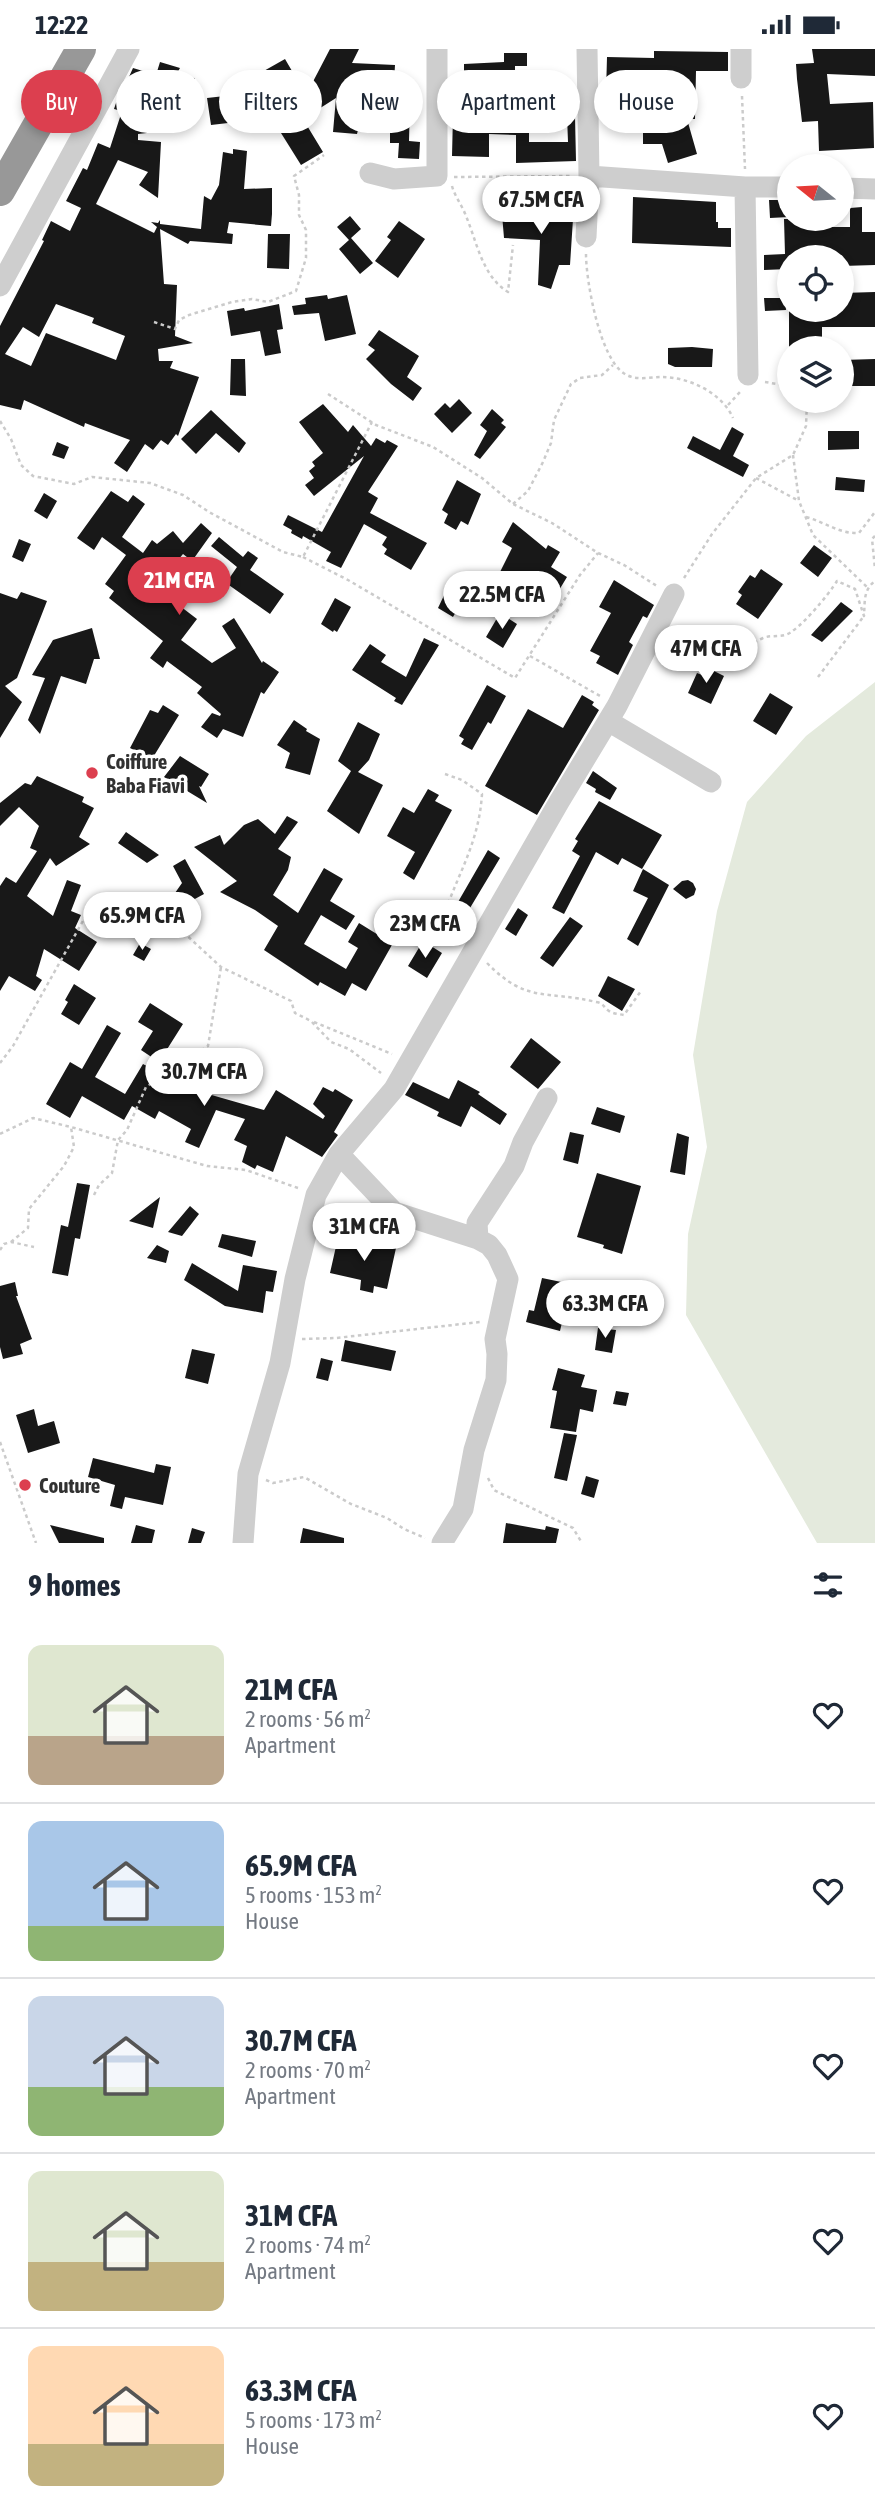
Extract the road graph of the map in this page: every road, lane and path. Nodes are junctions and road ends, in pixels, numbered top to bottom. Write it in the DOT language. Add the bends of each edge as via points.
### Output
graph roads {
  1 [pos="130,49"];
  2 [pos="437,49"];
  3 [pos="587,49"];
  4 [pos="741,49"];
  5 [pos="72,53"];
  6 [pos="741,78"];
  7 [pos="324,155"];
  8 [pos="370,173"];
  9 [pos="589,176"];
  10 [pos="745,187"];
  11 [pos="777,187"];
  12 [pos="854,188"];
  13 [pos="875,189"];
  14 [pos="0,191"];
  15 [pos="586,237"];
  16 [pos="513,245"];
  17 [pos="0,286"];
  18 [pos="154,322"];
  19 [pos="613,365"];
  20 [pos="748,375"];
  21 [pos="777,384"];
  22 [pos="328,394"];
  23 [pos="807,413"];
  24 [pos="733,418"];
  25 [pos="0,421"];
  26 [pos="372,422"];
  27 [pos="793,455"];
  28 [pos="756,478"];
  29 [pos="799,501"];
  30 [pos="513,504"];
  31 [pos="875,512"];
  32 [pos="806,517"];
  33 [pos="875,536"];
  34 [pos="598,553"];
  35 [pos="303,557"];
  36 [pos="875,569"];
  37 [pos="875,581"];
  38 [pos="867,587"];
  39 [pos="674,594"];
  40 [pos="864,617"];
  41 [pos="530,656"];
  42 [pos="703,665"];
  43 [pos="818,677"];
  44 [pos="612,713"];
  45 [pos="711,782"];
  46 [pos="97,894"];
  47 [pos="170,936"];
  48 [pos="222,967"];
  49 [pos="311,1021"];
  50 [pos="412,1058"];
  51 [pos="0,1063"];
  52 [pos="394,1089"];
  53 [pos="547,1098"];
  54 [pos="71,1126"];
  55 [pos="0,1134"];
  56 [pos="118,1140"];
  57 [pos="340,1154"];
  58 [pos="94,1195"];
  59 [pos="316,1195"];
  60 [pos="478,1239"];
  61 [pos="11,1242"];
  62 [pos="34,1247"];
  63 [pos="0,1250"];
  64 [pos="502,1313"];
  65 [pos="284,1339"];
  66 [pos="0,1442"];
  67 [pos="474,1450"];
  68 [pos="247,1473"];
  69 [pos="435,1541"];
  70 [pos="36,1543"];
  71 [pos="243,1543"];
  72 [pos="582,1543"];
  1 -- 17 [label="street"];
  2 -- 8 [label="street" via="437,176 394,179"];
  3 -- 9 [label="street"];
  4 -- 6 [label="street"];
  5 -- 14 [label="highway"];
  6 -- 10 [label="path"];
  7 -- 18 [label="path" via="295,176 299,215 306,230 306,258 296,291 268,302 232,302 188,315 175,329"];
  9 -- 10 [label="street"];
  9 -- 15 [label="street"];
  9 -- 16 [label="path" via="448,176 474,245 500,288 508,292"];
  10 -- 11 [label="street"];
  10 -- 20 [label="street"];
  12 -- 13 [label="street"];
  15 -- 19 [label="path" via="595,318"];
  19 -- 24 [label="path" via="626,376 692,383 727,405"];
  19 -- 30 [label="path" via="602,375 571,384 554,420 543,462 528,492"];
  20 -- 21 [label="path"];
  22 -- 26 [label="path"];
  23 -- 27 [label="path"];
  25 -- 35 [label="path" via="21,465 33,476 74,484 92,477 150,483 183,495 282,552"];
  26 -- 30 [label="path" via="433,447"];
  26 -- 35 [label="path"];
  27 -- 28 [label="path"];
  27 -- 29 [label="path"];
  28 -- 29 [label="path"];
  28 -- 39 [label="path" via="712,534"];
  29 -- 32 [label="path"];
  30 -- 34 [label="path"];
  31 -- 32 [label="path" via="859,533 845,534"];
  32 -- 38 [label="path" via="813,535"];
  33 -- 36 [label="path"];
  34 -- 39 [label="path"];
  34 -- 41 [label="path"];
  35 -- 41 [label="path" via="515,678"];
  37 -- 38 [label="path"];
  38 -- 40 [label="path"];
  39 -- 44 [label="street"];
  40 -- 42 [label="path" via="856,589 837,581 828,597 787,635 764,637 723,660"];
  40 -- 43 [label="path"];
  41 -- 44 [label="path"];
  44 -- 45 [label="street"];
  44 -- 50 [label="street"];
  46 -- 51 [label="path"];
  47 -- 48 [label="path" via="183,932"];
  48 -- 49 [label="path" via="291,1000 295,1013"];
  48 -- 56 [label="path" via="208,1046 146,1087"];
  49 -- 50 [label="path" via="390,1054"];
  49 -- 52 [label="path" via="331,1042 377,1069"];
  50 -- 52 [label="street"];
  52 -- 57 [label="street"];
  53 -- 60 [label="street" via="514,1167 477,1223"];
  54 -- 55 [label="path" via="33,1118"];
  54 -- 56 [label="path"];
  54 -- 61 [label="path" via="74,1147 29,1209 28,1228"];
  56 -- 58 [label="path" via="112,1173"];
  56 -- 59 [label="path" via="207,1166 246,1170"];
  57 -- 59 [label="street"];
  57 -- 60 [label="street" via="394,1212"];
  59 -- 65 [label="street"];
  60 -- 64 [label="street" via="489,1245 508,1279"];
  61 -- 62 [label="path"];
  61 -- 63 [label="path"];
  64 -- 65 [label="path" via="477,1323"];
  64 -- 67 [label="street" via="495,1339 496,1380"];
  65 -- 68 [label="street"];
  66 -- 70 [label="path"];
  67 -- 69 [label="street" via="463,1509"];
  67 -- 72 [label="path" via="494,1490 573,1528"];
  68 -- 69 [label="path" via="273,1483 304,1477"];
  68 -- 71 [label="street"];
}
